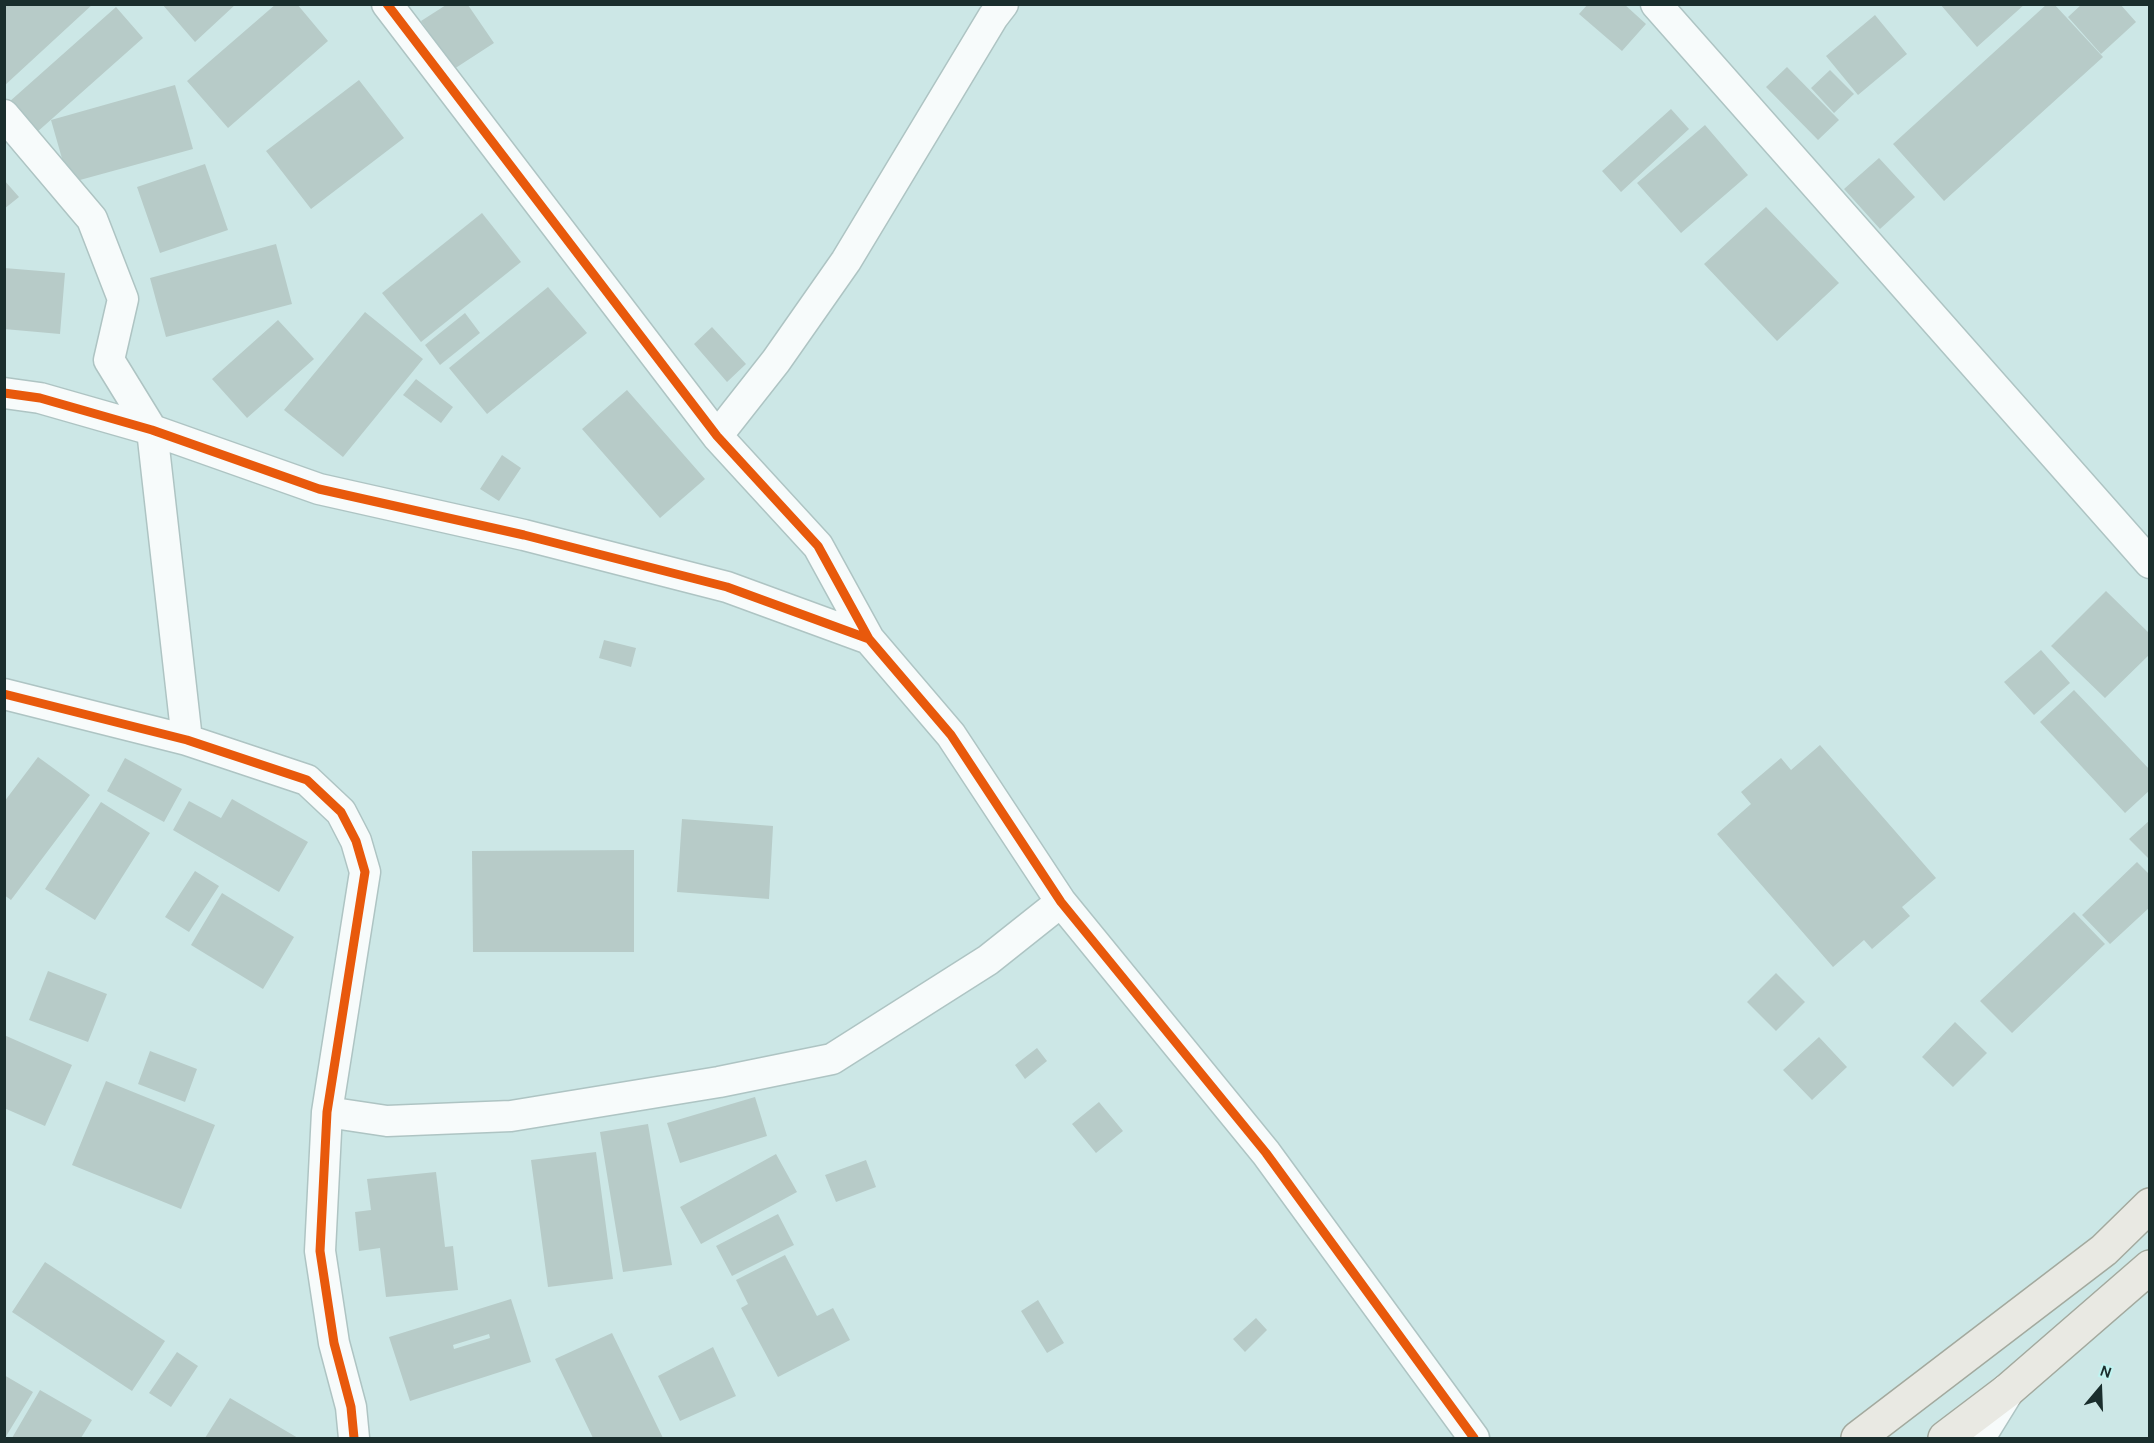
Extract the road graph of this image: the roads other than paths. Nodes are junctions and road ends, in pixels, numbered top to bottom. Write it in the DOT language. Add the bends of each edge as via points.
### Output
graph roads {
  1 [pos="387,4"];
  2 [pos="1003,4"];
  3 [pos="1656,4"];
  4 [pos="4,115"];
  5 [pos="4,393"];
  6 [pos="152,430"];
  7 [pos="717,436"];
  8 [pos="2150,563"];
  9 [pos="869,639"];
  10 [pos="4,694"];
  11 [pos="187,740"];
  12 [pos="1061,902"];
  13 [pos="327,1112"];
  14 [pos="2150,1205"];
  15 [pos="2150,1267"];
  16 [pos="2007,1391"];
  17 [pos="354,1438"];
  18 [pos="1474,1438"];
  19 [pos="1858,1438"];
  20 [pos="1945,1438"];
  21 [pos="1978,1438"];
  1 -- 7 [label="street"];
  2 -- 7 [label="street" via="846,261"];
  3 -- 8 [label="street"];
  4 -- 6 [label="street" via="92,219 123,299 109,360"];
  5 -- 6 [label="street" via="40,398"];
  6 -- 9 [label="street" via="319,489 524,535 727,587"];
  6 -- 11 [label="street"];
  7 -- 9 [label="street" via="818,546"];
  9 -- 12 [label="street" via="951,735"];
  10 -- 11 [label="street"];
  11 -- 13 [label="street" via="307,780 341,812 356,842 365,872"];
  12 -- 13 [label="street" via="987,960 832,1059 511,1116 387,1121"];
  12 -- 18 [label="street" via="1266,1153"];
  13 -- 17 [label="street" via="320,1251"];
  14 -- 19 [label="main road" via="2104,1250"];
  15 -- 16 [label="main road"];
  16 -- 20 [label="main road"];
  16 -- 21 [label="main road"];
}
